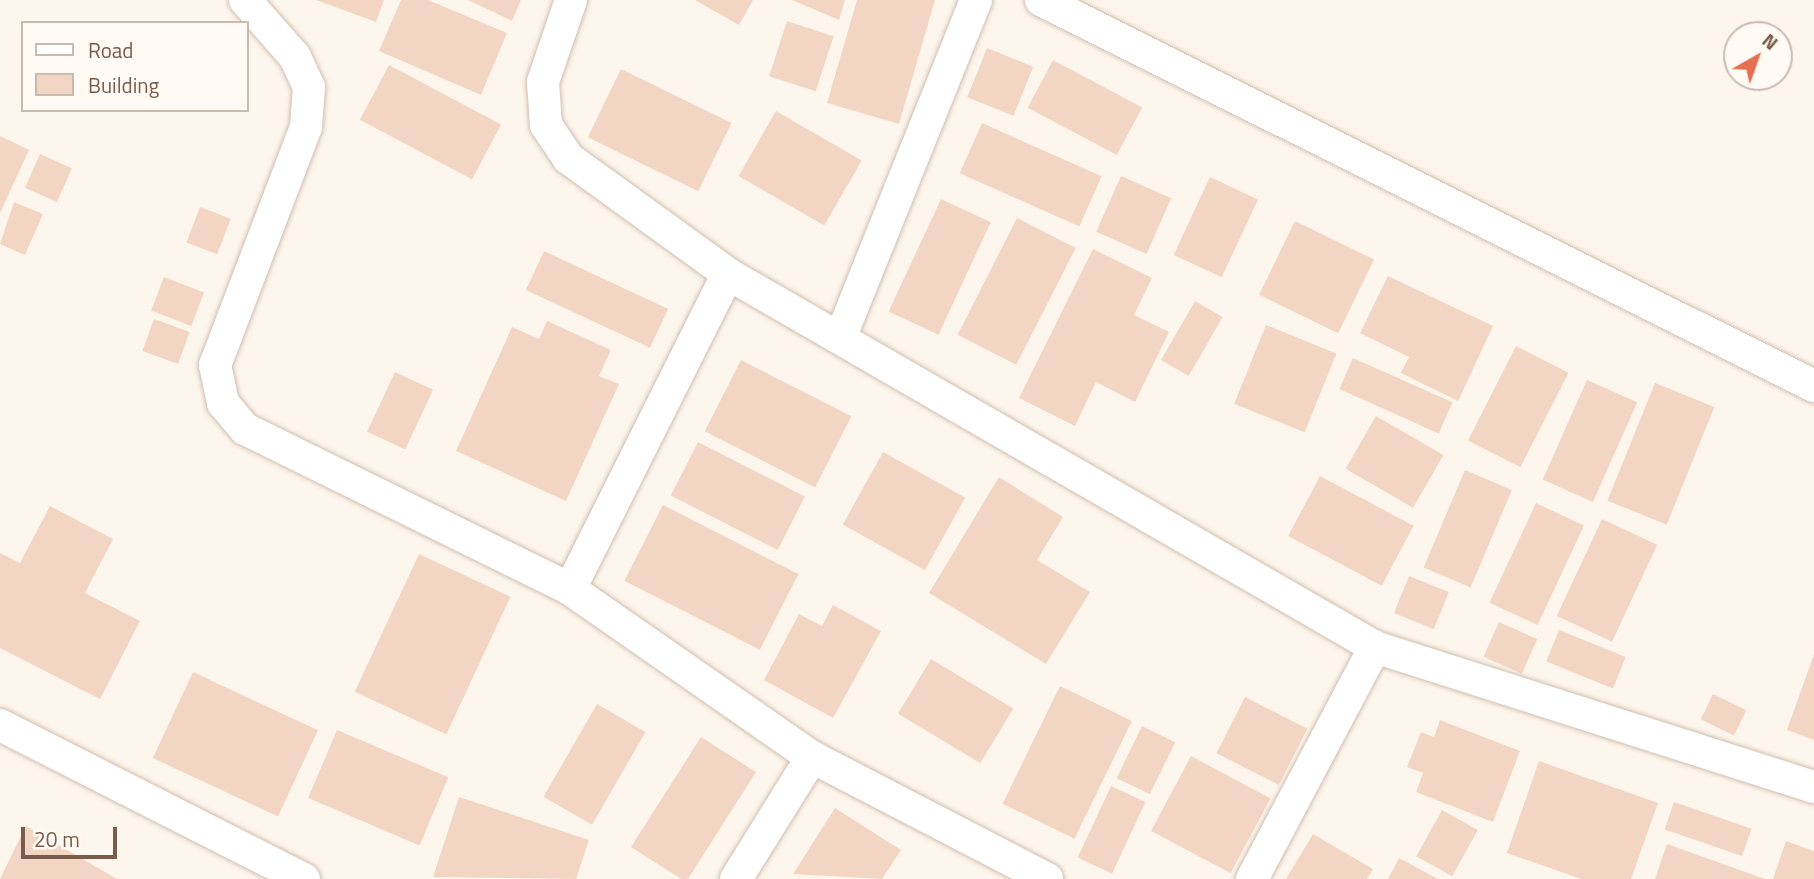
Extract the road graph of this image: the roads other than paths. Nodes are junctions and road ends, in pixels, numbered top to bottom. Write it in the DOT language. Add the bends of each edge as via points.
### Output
graph roads {
  1 [pos="244,0"];
  2 [pos="571,0"];
  3 [pos="976,0"];
  4 [pos="1041,0"];
  5 [pos="728,274"];
  6 [pos="842,336"];
  7 [pos="1814,386"];
  8 [pos="570,589"];
  9 [pos="1376,647"];
  10 [pos="0,725"];
  11 [pos="812,757"];
  12 [pos="1814,787"];
  13 [pos="304,879"];
  14 [pos="736,879"];
  15 [pos="1047,879"];
  16 [pos="1252,879"];
  1 -- 8 [label="street" via="295,57 309,87 306,127 215,365 222,403 245,429"];
  2 -- 5 [label="street" via="543,82 545,125 568,158"];
  3 -- 6 [label="street"];
  4 -- 7 [label="street"];
  5 -- 6 [label="street"];
  5 -- 8 [label="street"];
  6 -- 9 [label="street"];
  8 -- 11 [label="street"];
  9 -- 12 [label="street"];
  9 -- 16 [label="street"];
  10 -- 13 [label="street"];
  11 -- 14 [label="street"];
  11 -- 15 [label="street"];
}
